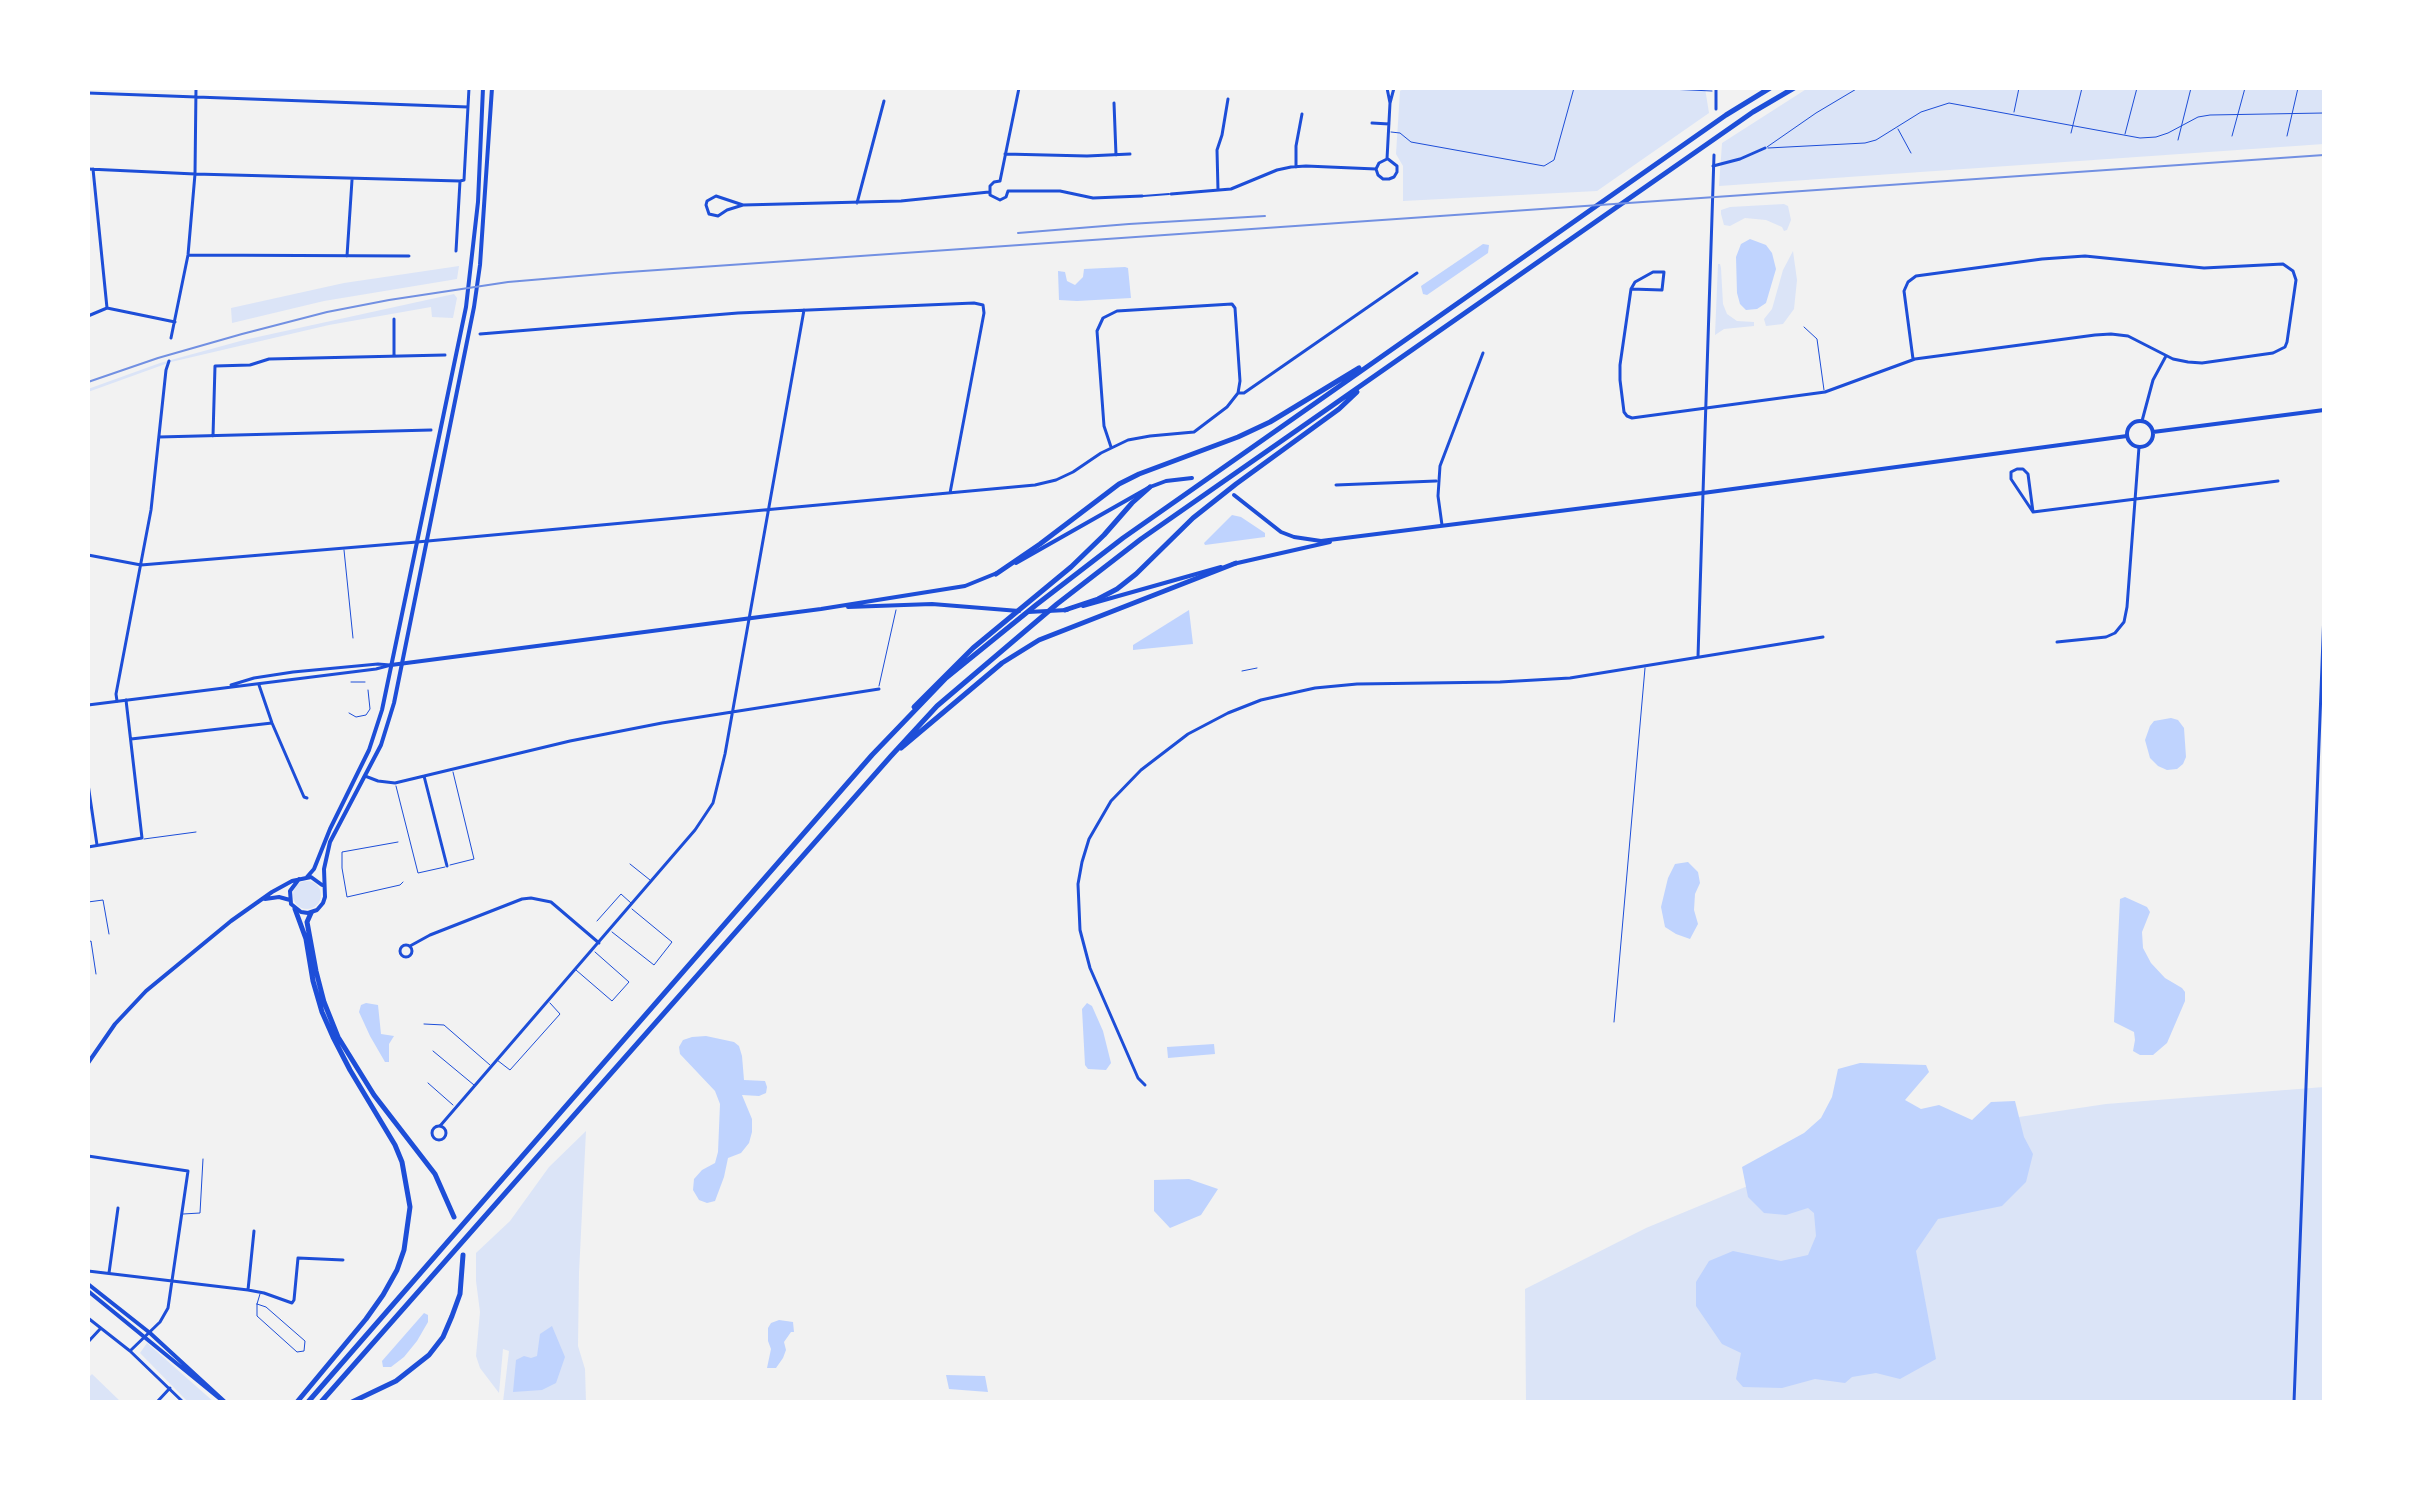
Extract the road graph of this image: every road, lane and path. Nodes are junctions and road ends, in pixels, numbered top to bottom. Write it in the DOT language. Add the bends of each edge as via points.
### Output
graph roads {
  1 [pos="196,88"];
  2 [pos="469,88"];
  3 [pos="483,88"];
  4 [pos="492,88"];
  5 [pos="1017,88"];
  6 [pos="1387,88"];
  7 [pos="1394,88"];
  8 [pos="1574,88"];
  9 [pos="1647,88"];
  10 [pos="1770,88"];
  11 [pos="1794,88"];
  12 [pos="1858,88"];
  13 [pos="2019,88"];
  14 [pos="2082,88"];
  15 [pos="2137,88"];
  16 [pos="2191,88"];
  17 [pos="2241,88"];
  18 [pos="2244,88"];
  19 [pos="2298,88"];
  20 [pos="1716,90"];
  21 [pos="88,93"];
  22 [pos="196,98"];
  23 [pos="1228,99"];
  24 [pos="884,101"];
  25 [pos="1114,103"];
  26 [pos="1390,103"];
  27 [pos="468,107"];
  28 [pos="1716,109"];
  29 [pos="2324,113"];
  30 [pos="1302,114"];
  31 [pos="2292,114"];
  32 [pos="2013,115"];
  33 [pos="2238,115"];
  34 [pos="1372,123"];
  35 [pos="1389,124"];
  36 [pos="2181,125"];
  37 [pos="1897,126"];
  38 [pos="2072,127"];
  39 [pos="1389,132"];
  40 [pos="2071,133"];
  41 [pos="2125,136"];
  42 [pos="2232,136"];
  43 [pos="2287,136"];
  44 [pos="2178,140"];
  45 [pos="1765,148"];
  46 [pos="1911,153"];
  47 [pos="1005,154"];
  48 [pos="1130,154"];
  49 [pos="1116,155"];
  50 [pos="1714,155"];
  51 [pos="1387,159"];
  52 [pos="1713,166"];
  53 [pos="1296,167"];
  54 [pos="90,169"];
  55 [pos="1376,169"];
  56 [pos="195,174"];
  57 [pos="352,178"];
  58 [pos="462,180"];
  59 [pos="1005,185"];
  60 [pos="1218,190"];
  61 [pos="989,192"];
  62 [pos="1171,194"];
  63 [pos="1142,196"];
  64 [pos="857,203"];
  65 [pos="743,205"];
  66 [pos="456,251"];
  67 [pos="188,255"];
  68 [pos="347,256"];
  69 [pos="409,256"];
  70 [pos="1417,273"];
  71 [pos="1631,289"];
  72 [pos="107,308"];
  73 [pos="804,310"];
  74 [pos="88,316"];
  75 [pos="394,319"];
  76 [pos="175,322"];
  77 [pos="1804,327"];
  78 [pos="480,334"];
  79 [pos="171,338"];
  80 [pos="1483,353"];
  81 [pos="445,355"];
  82 [pos="394,356"];
  83 [pos="2166,356"];
  84 [pos="1913,359"];
  85 [pos="169,361"];
  86 [pos="1375,361"];
  87 [pos="1374,377"];
  88 [pos="1825,392"];
  89 [pos="1238,393"];
  90 [pos="1707,408"];
  91 [pos="2324,410"];
  92 [pos="2142,421"];
  93 [pos="431,430"];
  94 [pos="2153,432"];
  95 [pos="213,436"];
  96 [pos="2127,436"];
  97 [pos="159,437"];
  98 [pos="1111,447"];
  99 [pos="2139,447"];
  100 [pos="1192,478"];
  101 [pos="1438,481"];
  102 [pos="2278,481"];
  103 [pos="1336,485"];
  104 [pos="1150,487"];
  105 [pos="950,493"];
  106 [pos="1703,493"];
  107 [pos="1234,495"];
  108 [pos="2135,499"];
  109 [pos="768,509"];
  110 [pos="2033,512"];
  111 [pos="1442,525"];
  112 [pos="1348,538"];
  113 [pos="427,541"];
  114 [pos="417,542"];
  115 [pos="344,548"];
  116 [pos="88,555"];
  117 [pos="1236,563"];
  118 [pos="141,565"];
  119 [pos="996,574"];
  120 [pos="897,604"];
  121 [pos="828,608"];
  122 [pos="1065,610"];
  123 [pos="2324,612"];
  124 [pos="748,618"];
  125 [pos="1823,637"];
  126 [pos="353,638"];
  127 [pos="2057,642"];
  128 [pos="1698,657"];
  129 [pos="402,664"];
  130 [pos="391,665"];
  131 [pos="1646,666"];
  132 [pos="1257,668"];
  133 [pos="1242,671"];
  134 [pos="351,682"];
  135 [pos="365,682"];
  136 [pos="259,685"];
  137 [pos="228,687"];
  138 [pos="879,689"];
  139 [pos="368,690"];
  140 [pos="126,700"];
  141 [pos="117,701"];
  142 [pos="88,705"];
  143 [pos="732,710"];
  144 [pos="349,713"];
  145 [pos="903,722"];
  146 [pos="272,723"];
  147 [pos="131,739"];
  148 [pos="891,756"];
  149 [pos="452,769"];
  150 [pos="365,776"];
  151 [pos="424,776"];
  152 [pos="395,783"];
  153 [pos="88,784"];
  154 [pos="307,798"];
  155 [pos="196,832"];
  156 [pos="142,838"];
  157 [pos="398,842"];
  158 [pos="97,845"];
  159 [pos="88,847"];
  160 [pos="630,864"];
  161 [pos="447,866"];
  162 [pos="307,877"];
  163 [pos="299,879"];
  164 [pos="651,881"];
  165 [pos="403,882"];
  166 [pos="324,888"];
  167 [pos="290,900"];
  168 [pos="260,901"];
  169 [pos="88,902"];
  170 [pos="631,906"];
  171 [pos="295,909"];
  172 [pos="311,913"];
  173 [pos="597,921"];
  174 [pos="610,930"];
  175 [pos="109,934"];
  176 [pos="88,942"];
  177 [pos="599,943"];
  178 [pos="410,946"];
  179 [pos="593,950"];
  180 [pos="576,970"];
  181 [pos="96,974"];
  182 [pos="549,1001"];
  183 [pos="1614,1022"];
  184 [pos="424,1024"];
  185 [pos="433,1051"];
  186 [pos="497,1060"];
  187 [pos="88,1063"];
  188 [pos="492,1066"];
  189 [pos="428,1083"];
  190 [pos="475,1085"];
  191 [pos="1145,1085"];
  192 [pos="456,1107"];
  193 [pos="440,1126"];
  194 [pos="88,1156"];
  195 [pos="203,1159"];
  196 [pos="118,1208"];
  197 [pos="183,1214"];
  198 [pos="454,1217"];
  199 [pos="254,1231"];
  200 [pos="463,1255"];
  201 [pos="343,1260"];
  202 [pos="88,1271"];
  203 [pos="109,1273"];
  204 [pos="172,1281"];
  205 [pos="88,1284"];
  206 [pos="248,1290"];
  207 [pos="88,1291"];
  208 [pos="261,1292"];
  209 [pos="257,1304"];
  210 [pos="88,1318"];
  211 [pos="101,1328"];
  212 [pos="148,1335"];
  213 [pos="88,1342"];
  214 [pos="130,1351"];
  215 [pos="170,1388"];
  216 [pos="157,1402"];
  217 [pos="183,1402"];
  218 [pos="225,1402"];
  219 [pos="297,1402"];
  220 [pos="308,1402"];
  221 [pos="321,1402"];
  222 [pos="352,1402"];
  223 [pos="2294,1402"];
  1 -- 22 [label="street"];
  2 -- 27 [label="street"];
  3 -- 114 [label="main road" via="466,307"];
  4 -- 113 [label="main road" via="474,307"];
  5 -- 47 [label="street"];
  6 -- 26 [label="street"];
  7 -- 26 [label="street"];
  8 -- 39 [label="lane" via="1554,160 1544,166 1411,142"];
  9 -- 20 [label="lane"];
  10 -- 86 [label="highway"];
  11 -- 87 [label="highway"];
  12 -- 45 [label="lane"];
  13 -- 32 [label="lane"];
  14 -- 38 [label="lane"];
  15 -- 41 [label="lane"];
  16 -- 36 [label="lane"];
  17 -- 18 [label="lane"];
  18 -- 33 [label="lane"];
  19 -- 31 [label="lane"];
  20 -- 28 [label="street"];
  21 -- 22 [label="street"];
  22 -- 27 [label="street"];
  22 -- 56 [label="street"];
  23 -- 60 [label="street" via="1217,150"];
  24 -- 64 [label="street"];
  25 -- 49 [label="street"];
  26 -- 35 [label="street"];
  27 -- 58 [label="street"];
  29 -- 31 [label="lane"];
  30 -- 53 [label="street"];
  31 -- 33 [label="lane"];
  31 -- 43 [label="lane"];
  32 -- 37 [label="lane" via="1949,103"];
  32 -- 38 [label="lane"];
  33 -- 36 [label="lane" via="2198,117"];
  33 -- 42 [label="lane"];
  34 -- 35 [label="street"];
  35 -- 39 [label="street"];
  36 -- 41 [label="lane" via="2156,137"];
  36 -- 44 [label="lane"];
  37 -- 45 [label="lane" via="1865,143"];
  37 -- 46 [label="lane"];
  38 -- 40 [label="lane"];
  38 -- 41 [label="lane"];
  39 -- 51 [label="street"];
  45 -- 52 [label="street"];
  47 -- 49 [label="street"];
  47 -- 59 [label="street"];
  48 -- 49 [label="street"];
  50 -- 52 [label="street"];
  51 -- 55 [label="street"];
  51 -- 55 [label="street" via="1397,166 1394,177 1383,179"];
  52 -- 90 [label="street"];
  53 -- 55 [label="street"];
  53 -- 60 [label="street"];
  54 -- 56 [label="street"];
  54 -- 72 [label="street"];
  56 -- 57 [label="street"];
  56 -- 67 [label="street"];
  57 -- 58 [label="street"];
  57 -- 68 [label="street"];
  58 -- 66 [label="street"];
  59 -- 61 [label="street" via="992,183"];
  59 -- 61 [label="street" via="1006,197 1000,200"];
  59 -- 63 [label="street" via="1093,198"];
  60 -- 62 [label="street"];
  61 -- 64 [label="street"];
  62 -- 63 [label="street"];
  64 -- 65 [label="street"];
  65 -- 65 [label="street" via="716,196 707,201 706,210 714,216"];
  67 -- 68 [label="street"];
  67 -- 76 [label="street"];
  68 -- 69 [label="street"];
  70 -- 89 [label="street"];
  71 -- 71 [label="street" via="1653,272 1664,272 1662,290"];
  71 -- 90 [label="street" via="1620,365 1624,412 1632,418"];
  72 -- 74 [label="street"];
  72 -- 76 [label="street"];
  73 -- 78 [label="street"];
  73 -- 105 [label="street" via="983,305"];
  73 -- 109 [label="street"];
  75 -- 82 [label="street"];
  76 -- 79 [label="street"];
  77 -- 88 [label="lane" via="1817,339"];
  80 -- 101 [label="street"];
  81 -- 82 [label="street"];
  82 -- 95 [label="street" via="215,366"];
  83 -- 84 [label="street" via="2133,338 2111,334"];
  83 -- 84 [label="street" via="2202,363 2285,347 2293,271 2283,264 2204,268 2078,256 1916,276 1904,291"];
  83 -- 92 [label="street" via="2148,393"];
  84 -- 88 [label="street"];
  85 -- 97 [label="street"];
  86 -- 119 [label="highway" via="1270,422 1119,484"];
  86 -- 145 [label="highway" via="1123,538 946,678"];
  87 -- 122 [label="highway" via="1193,518 1117,589"];
  87 -- 148 [label="highway" via="1057,604 937,706"];
  88 -- 90 [label="street"];
  89 -- 98 [label="street" via="1194,432"];
  89 -- 98 [label="street" via="1232,304 1111,312 1097,331 1104,426"];
  90 -- 106 [label="street"];
  91 -- 94 [label="main road"];
  92 -- 94 [label="main road"];
  92 -- 96 [label="main road" via="2132,423"];
  93 -- 95 [label="street"];
  94 -- 99 [label="main road" via="2151,441"];
  95 -- 97 [label="street"];
  96 -- 99 [label="main road"];
  96 -- 106 [label="main road"];
  97 -- 118 [label="street"];
  98 -- 105 [label="street" via="1052,481"];
  99 -- 108 [label="street"];
  100 -- 104 [label="main road"];
  101 -- 103 [label="street"];
  101 -- 111 [label="street"];
  102 -- 108 [label="street"];
  104 -- 119 [label="main road"];
  104 -- 145 [label="highway" via="1071,567 919,699"];
  105 -- 109 [label="street"];
  106 -- 111 [label="main road"];
  106 -- 128 [label="street"];
  107 -- 112 [label="main road" via="1288,535 1321,541"];
  108 -- 110 [label="street"];
  108 -- 127 [label="street" via="2124,622 2106,637"];
  109 -- 113 [label="street"];
  109 -- 124 [label="street"];
  110 -- 110 [label="street" via="2028,474 2023,469 2011,472 2013,484"];
  111 -- 112 [label="main road"];
  112 -- 117 [label="main road"];
  113 -- 114 [label="street"];
  113 -- 129 [label="main road"];
  114 -- 115 [label="street"];
  114 -- 130 [label="main road"];
  115 -- 118 [label="street"];
  115 -- 126 [label="lane"];
  116 -- 118 [label="street"];
  117 -- 122 [label="main road"];
  117 -- 148 [label="highway" via="1039,640 1002,663"];
  118 -- 141 [label="street"];
  119 -- 121 [label="main road" via="965,586"];
  120 -- 121 [label="main road"];
  120 -- 122 [label="main road"];
  120 -- 138 [label="lane"];
  121 -- 124 [label="main road"];
  123 -- 223 [label="street"];
  124 -- 129 [label="main road"];
  124 -- 143 [label="street"];
  125 -- 128 [label="street"];
  128 -- 131 [label="street"];
  129 -- 130 [label="main road"];
  129 -- 150 [label="main road" via="388,725"];
  130 -- 136 [label="street"];
  130 -- 137 [label="street" via="293,672"];
  130 -- 162 [label="main road" via="369,750"];
  131 -- 183 [label="lane"];
  131 -- 191 [label="street" via="1545,680 1357,684 1291,692 1238,709 1188,734 1141,770 1111,801 1089,839 1080,871 1078,913 1090,968"];
  132 -- 133 [label="lane"];
  134 -- 135 [label="lane"];
  136 -- 137 [label="street"];
  136 -- 146 [label="street"];
  137 -- 140 [label="street"];
  138 -- 143 [label="street"];
  139 -- 144 [label="lane" via="366,715"];
  140 -- 141 [label="street"];
  140 -- 147 [label="street"];
  141 -- 142 [label="street"];
  143 -- 149 [label="street"];
  143 -- 164 [label="street" via="713,803"];
  145 -- 220 [label="highway"];
  146 -- 147 [label="street"];
  146 -- 154 [label="street"];
  147 -- 156 [label="street"];
  148 -- 221 [label="highway"];
  149 -- 151 [label="street"];
  149 -- 161 [label="lane" via="474,859"];
  150 -- 152 [label="street"];
  150 -- 166 [label="main road" via="330,842"];
  151 -- 152 [label="street"];
  151 -- 161 [label="street"];
  152 -- 161 [label="lane" via="418,873"];
  153 -- 158 [label="street"];
  155 -- 156 [label="lane"];
  156 -- 158 [label="street"];
  157 -- 165 [label="lane" via="342,852 342,868 347,897"];
  158 -- 159 [label="street"];
  160 -- 164 [label="lane"];
  162 -- 163 [label="main road"];
  162 -- 166 [label="main road"];
  163 -- 167 [label="main road" via="290,888"];
  163 -- 168 [label="main road"];
  164 -- 170 [label="street"];
  166 -- 172 [label="main road" via="320,909"];
  167 -- 168 [label="main road"];
  167 -- 171 [label="main road"];
  168 -- 187 [label="main road" via="146,991"];
  169 -- 175 [label="lane" via="103,900"];
  170 -- 173 [label="lane" via="621,894"];
  170 -- 174 [label="street"];
  170 -- 174 [label="lane" via="672,942 654,965"];
  171 -- 172 [label="main road"];
  171 -- 219 [label="highway" via="322,1012 395,1145 410,1207 404,1250 383,1295"];
  172 -- 198 [label="highway" via="307,922 316,971 338,1037 374,1095 435,1174"];
  174 -- 177 [label="street"];
  176 -- 181 [label="lane"];
  177 -- 178 [label="street" via="551,902 530,898"];
  177 -- 179 [label="street"];
  179 -- 180 [label="street"];
  179 -- 180 [label="lane" via="629,982 612,1001"];
  180 -- 182 [label="street"];
  182 -- 186 [label="street"];
  182 -- 186 [label="lane" via="560,1014 510,1070"];
  184 -- 188 [label="lane" via="444,1025"];
  185 -- 190 [label="lane"];
  186 -- 188 [label="street"];
  188 -- 190 [label="street"];
  189 -- 192 [label="lane"];
  190 -- 192 [label="street"];
  192 -- 193 [label="street"];
  194 -- 197 [label="street" via="188,1171"];
  195 -- 197 [label="lane" via="200,1213"];
  196 -- 203 [label="street"];
  197 -- 204 [label="street"];
  199 -- 206 [label="street"];
  200 -- 222 [label="highway" via="460,1294 436,1346 396,1381"];
  201 -- 208 [label="street" via="298,1258 293,1303"];
  202 -- 203 [label="street"];
  203 -- 204 [label="street"];
  204 -- 206 [label="street"];
  204 -- 212 [label="street" via="168,1308"];
  205 -- 212 [label="main road"];
  206 -- 208 [label="street"];
  207 -- 212 [label="main road"];
  208 -- 209 [label="lane"];
  209 -- 209 [label="lane" via="305,1341 304,1351 297,1352 257,1316"];
  210 -- 211 [label="street"];
  211 -- 213 [label="street"];
  211 -- 214 [label="street"];
  212 -- 214 [label="street"];
  212 -- 218 [label="main road"];
  214 -- 215 [label="street"];
  215 -- 216 [label="street"];
  215 -- 217 [label="street"];
}
